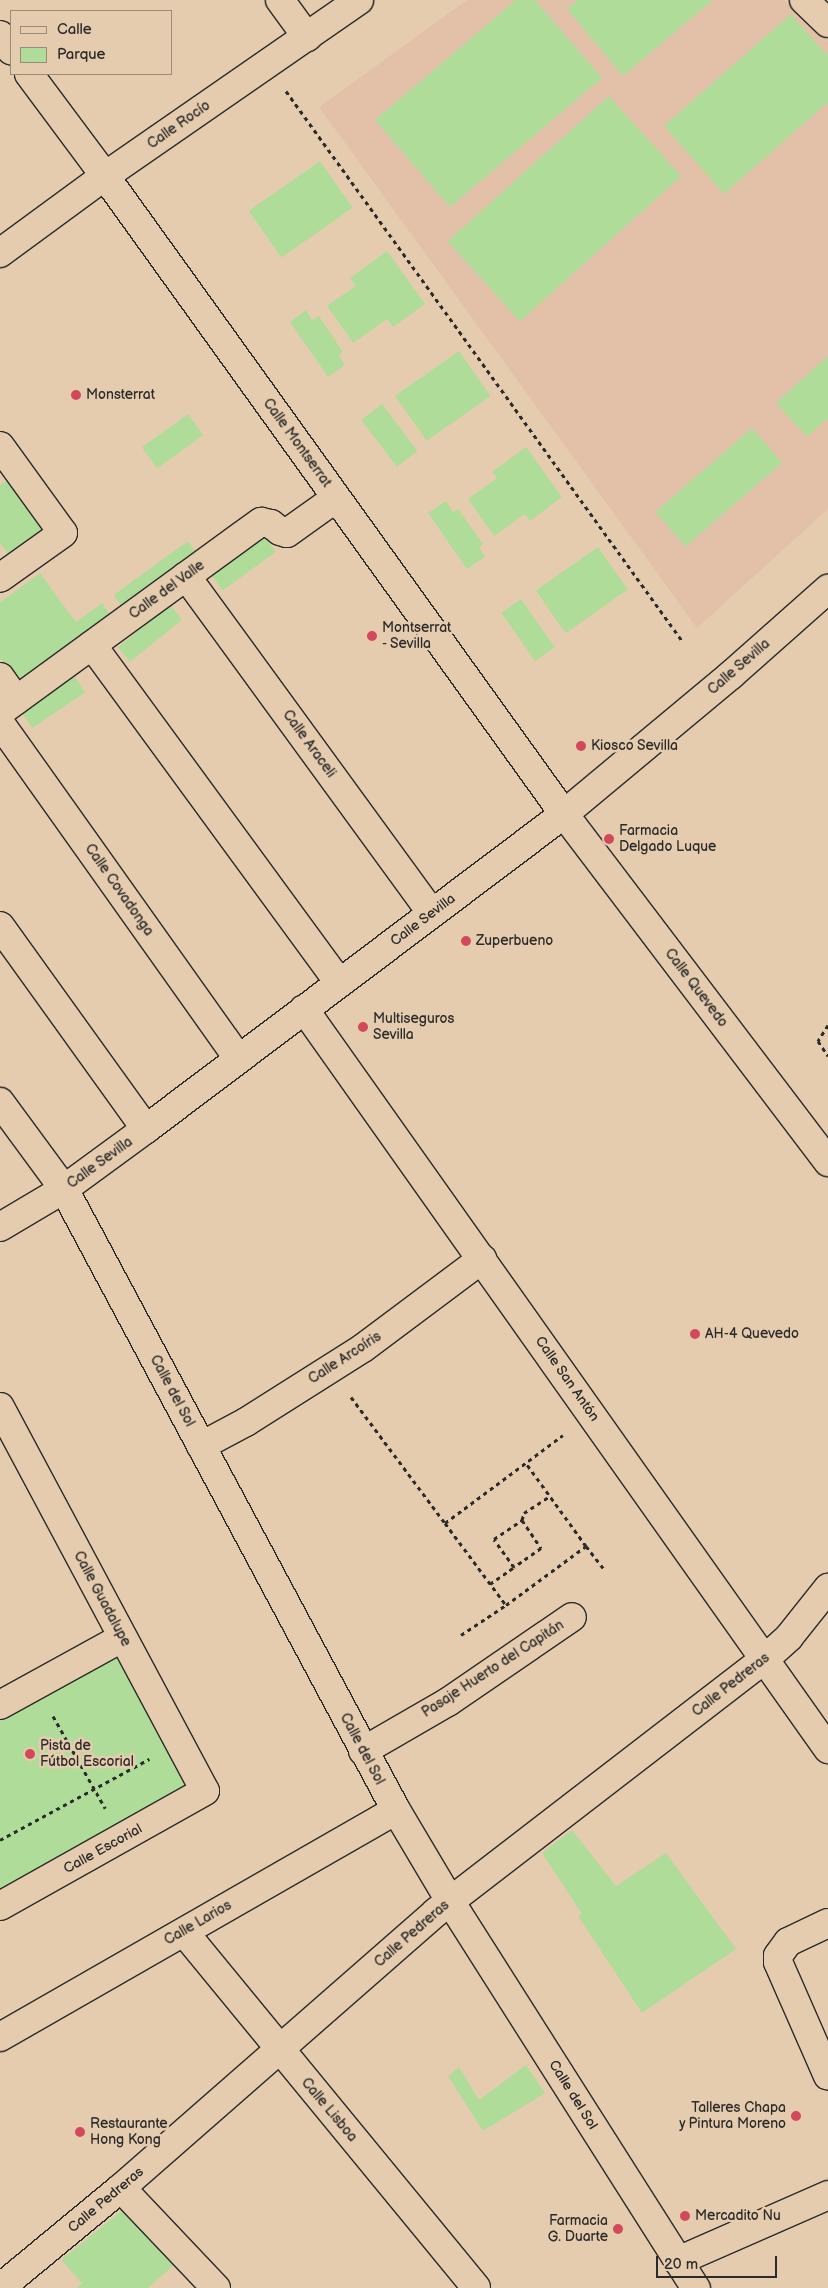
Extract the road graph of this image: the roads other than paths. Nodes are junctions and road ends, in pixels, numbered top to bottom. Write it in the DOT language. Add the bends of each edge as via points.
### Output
graph roads {
  1 [pos="280,0"];
  2 [pos="360,0"];
  3 [pos="804,0"];
  4 [pos="828,23"];
  5 [pos="0,35"];
  6 [pos="307,37"];
  7 [pos="10,49"];
  8 [pos="30,75"];
  9 [pos="105,176"];
  10 [pos="0,253"];
  11 [pos="0,446"];
  12 [pos="336,498"];
  13 [pos="186,576"];
  14 [pos="0,578"];
  15 [pos="828,589"];
  16 [pos="92,644"];
  17 [pos="0,677"];
  18 [pos="8,706"];
  19 [pos="0,723"];
  20 [pos="564,814"];
  21 [pos="432,913"];
  22 [pos="0,926"];
  23 [pos="338,983"];
  24 [pos="304,1009"];
  25 [pos="238,1058"];
  26 [pos="0,1102"];
  27 [pos="146,1129"];
  28 [pos="828,1162"];
  29 [pos="64,1189"];
  30 [pos="0,1227"];
  31 [pos="482,1259"];
  32 [pos="0,1407"];
  33 [pos="201,1446"];
  34 [pos="828,1588"];
  35 [pos="572,1617"];
  36 [pos="122,1638"];
  37 [pos="766,1658"];
  38 [pos="1,1702"];
  39 [pos="828,1749"];
  40 [pos="363,1751"];
  41 [pos="205,1791"];
  42 [pos="396,1810"];
  43 [pos="450,1901"];
  44 [pos="0,1906"];
  45 [pos="828,1923"];
  46 [pos="184,1932"];
  47 [pos="0,2037"];
  48 [pos="279,2049"];
  49 [pos="828,2076"];
  50 [pos="121,2188"];
  51 [pos="828,2195"];
  52 [pos="678,2261"];
  53 [pos="464,2284"];
  54 [pos="0,2288"];
  55 [pos="216,2288"];
  56 [pos="696,2288"];
  1 -- 6 [label="street"];
  2 -- 6 [label="street, Calle Rocío"];
  3 -- 4 [label="street"];
  5 -- 7 [label="street"];
  6 -- 9 [label="street, Calle Rocío"];
  8 -- 9 [label="street, Calle Montserrat"];
  9 -- 10 [label="street, Calle Rocío"];
  9 -- 12 [label="street, Calle Montserrat"];
  11 -- 14 [label="street" via="63,533"];
  12 -- 13 [label="street, Calle del Valle" via="287,533 261,522"];
  12 -- 20 [label="street, Calle Montserrat"];
  13 -- 16 [label="street, Calle del Valle"];
  13 -- 21 [label="street, Calle Araceli"];
  15 -- 20 [label="street, Calle Sevilla" via="731,675"];
  16 -- 18 [label="street, Calle del Valle"];
  16 -- 23 [label="street"];
  17 -- 18 [label="street"];
  19 -- 25 [label="street, Calle Covadonga"];
  20 -- 21 [label="street, Calle Sevilla"];
  20 -- 28 [label="street, Calle Quevedo"];
  21 -- 23 [label="street, Calle Sevilla"];
  22 -- 27 [label="street"];
  23 -- 24 [label="street, Calle Sevilla"];
  24 -- 25 [label="street, Calle Sevilla"];
  24 -- 31 [label="street, Calle San Antón"];
  25 -- 27 [label="street, Calle Sevilla"];
  26 -- 29 [label="street, Calle del Sol"];
  27 -- 29 [label="street, Calle Sevilla"];
  29 -- 30 [label="street, Calle Sevilla"];
  29 -- 33 [label="street, Calle del Sol"];
  31 -- 33 [label="street, Calle Arcoíris" via="363,1348 246,1422"];
  31 -- 37 [label="street, Calle San Antón"];
  32 -- 36 [label="street, Calle Guadalupe"];
  33 -- 40 [label="street, Calle del Sol"];
  34 -- 37 [label="street, Calle Pedreras" via="789,1637"];
  35 -- 40 [label="street, Pasaje Huerto del Capitán" via="448,1702"];
  36 -- 38 [label="street"];
  36 -- 41 [label="street, Calle Guadalupe"];
  37 -- 39 [label="street, Calle San Antón"];
  37 -- 43 [label="street, Calle Pedreras"];
  40 -- 42 [label="street, Calle del Sol"];
  41 -- 44 [label="street, Calle Escorial"];
  42 -- 43 [label="street, Calle del Sol"];
  42 -- 46 [label="street, Calle Larios"];
  43 -- 48 [label="street, Calle Pedreras"];
  43 -- 52 [label="street, Calle del Sol"];
  45 -- 49 [label="street" via="788,1942 780,1951 778,1962"];
  46 -- 47 [label="street, Calle Larios"];
  46 -- 48 [label="street, Calle Lisboa"];
  48 -- 50 [label="street, Calle Pedreras"];
  48 -- 53 [label="street, Calle Lisboa"];
  50 -- 54 [label="street, Calle Pedreras"];
  50 -- 55 [label="street"];
  51 -- 52 [label="street"];
  52 -- 56 [label="street, Calle del Sol"];
}
